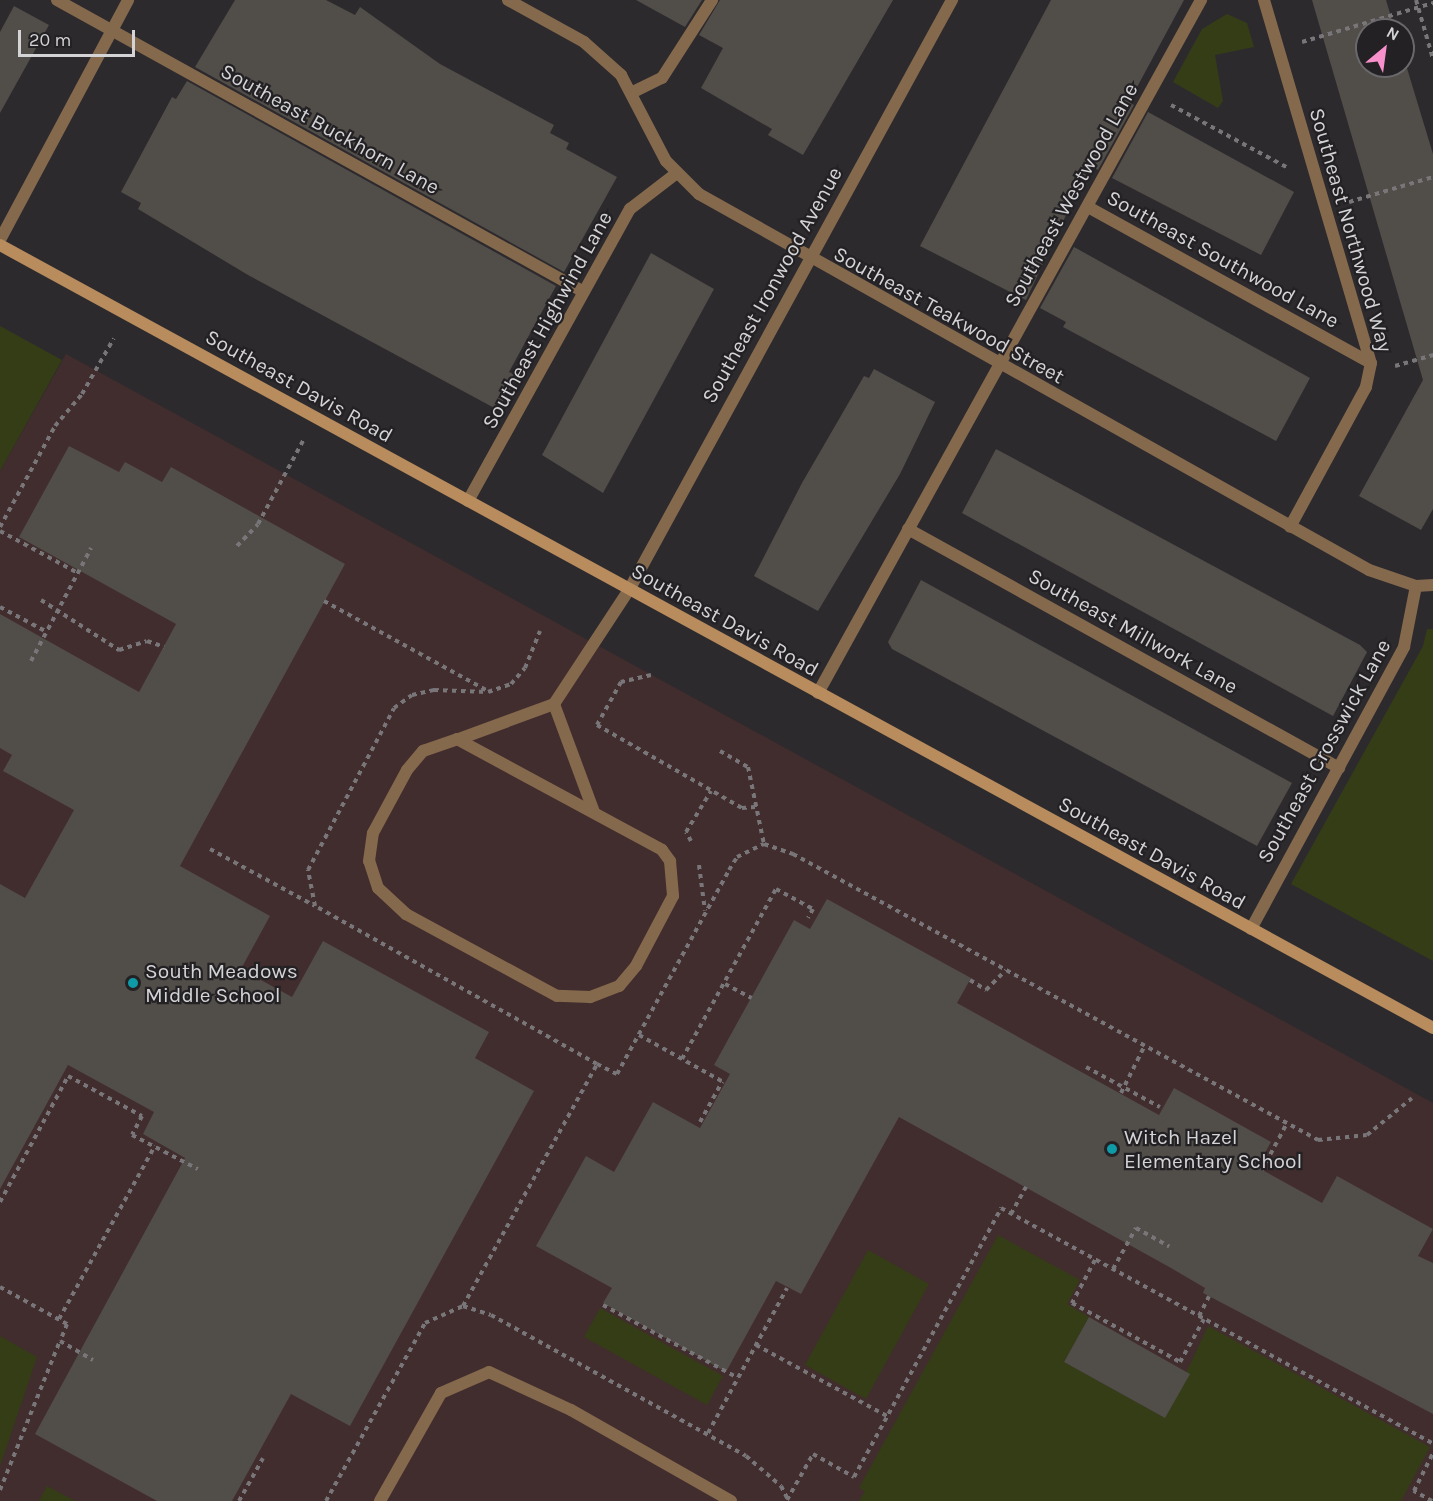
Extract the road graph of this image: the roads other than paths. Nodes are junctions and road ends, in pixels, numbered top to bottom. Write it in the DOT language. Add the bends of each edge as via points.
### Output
graph roads {
  1 [pos="57,0"];
  2 [pos="128,0"];
  3 [pos="508,0"];
  4 [pos="712,0"];
  5 [pos="952,0"];
  6 [pos="1201,0"];
  7 [pos="1264,0"];
  8 [pos="112,30"];
  9 [pos="633,92"];
  10 [pos="677,173"];
  11 [pos="1088,207"];
  12 [pos="0,240"];
  13 [pos="0,244"];
  14 [pos="808,259"];
  15 [pos="584,292"];
  16 [pos="1371,363"];
  17 [pos="998,366"];
  18 [pos="468,501"];
  19 [pos="1290,526"];
  20 [pos="909,529"];
  21 [pos="1433,585"];
  22 [pos="1416,586"];
  23 [pos="629,590"];
  24 [pos="818,693"];
  25 [pos="554,704"];
  26 [pos="457,739"];
  27 [pos="1339,768"];
  28 [pos="594,812"];
  29 [pos="1251,929"];
  30 [pos="1433,1028"];
  31 [pos="380,1501"];
  32 [pos="731,1501"];
  1 -- 8 [label="street, Southeast Buckhorn Lane"];
  2 -- 8 [label="street"];
  3 -- 9 [label="street, Southeast Teakwood Street" via="584,42"];
  4 -- 9 [label="street" via="662,78"];
  5 -- 14 [label="street, Southeast Ironwood Avenue"];
  6 -- 11 [label="street, Southeast Westwood Lane"];
  7 -- 16 [label="street, Southeast Northwood Way"];
  8 -- 12 [label="street"];
  8 -- 15 [label="street, Southeast Buckhorn Lane"];
  9 -- 10 [label="street, Southeast Teakwood Street"];
  10 -- 14 [label="street, Southeast Teakwood Street" via="699,194"];
  10 -- 15 [label="street, Southeast Highwind Lane" via="630,209"];
  11 -- 16 [label="street, Southeast Southwood Lane"];
  11 -- 17 [label="street, Southeast Westwood Lane"];
  13 -- 18 [label="street, Southeast Davis Road"];
  14 -- 17 [label="street, Southeast Teakwood Street"];
  14 -- 23 [label="street, Southeast Ironwood Avenue"];
  15 -- 18 [label="street, Southeast Highwind Lane"];
  16 -- 19 [label="street, Southeast Northwood Way" via="1366,387"];
  17 -- 19 [label="street, Southeast Teakwood Street"];
  17 -- 20 [label="street, Southeast Westwood Lane"];
  18 -- 23 [label="street, Southeast Davis Road"];
  19 -- 22 [label="street, Southeast Teakwood Street" via="1368,570"];
  20 -- 24 [label="street, Southeast Westwood Lane"];
  20 -- 27 [label="street, Southeast Millwork Lane"];
  21 -- 22 [label="street, Southeast Teakwood Street"];
  22 -- 27 [label="street, Southeast Crosswick Lane" via="1404,647"];
  23 -- 24 [label="street, Southeast Davis Road"];
  23 -- 25 [label="street, Southeast Ironwood Avenue" via="598,645"];
  24 -- 29 [label="street, Southeast Davis Road"];
  25 -- 26 [label="street"];
  25 -- 28 [label="street"];
  26 -- 28 [label="street"];
  26 -- 28 [label="street" via="423,750 407,770 373,833 372,874 384,896 406,914 568,998 599,995 628,977 675,888 670,861 662,850"];
  27 -- 29 [label="street, Southeast Crosswick Lane"];
  29 -- 30 [label="street, Southeast Davis Road"];
  31 -- 32 [label="street" via="441,1393 489,1372 561,1405"];
}
